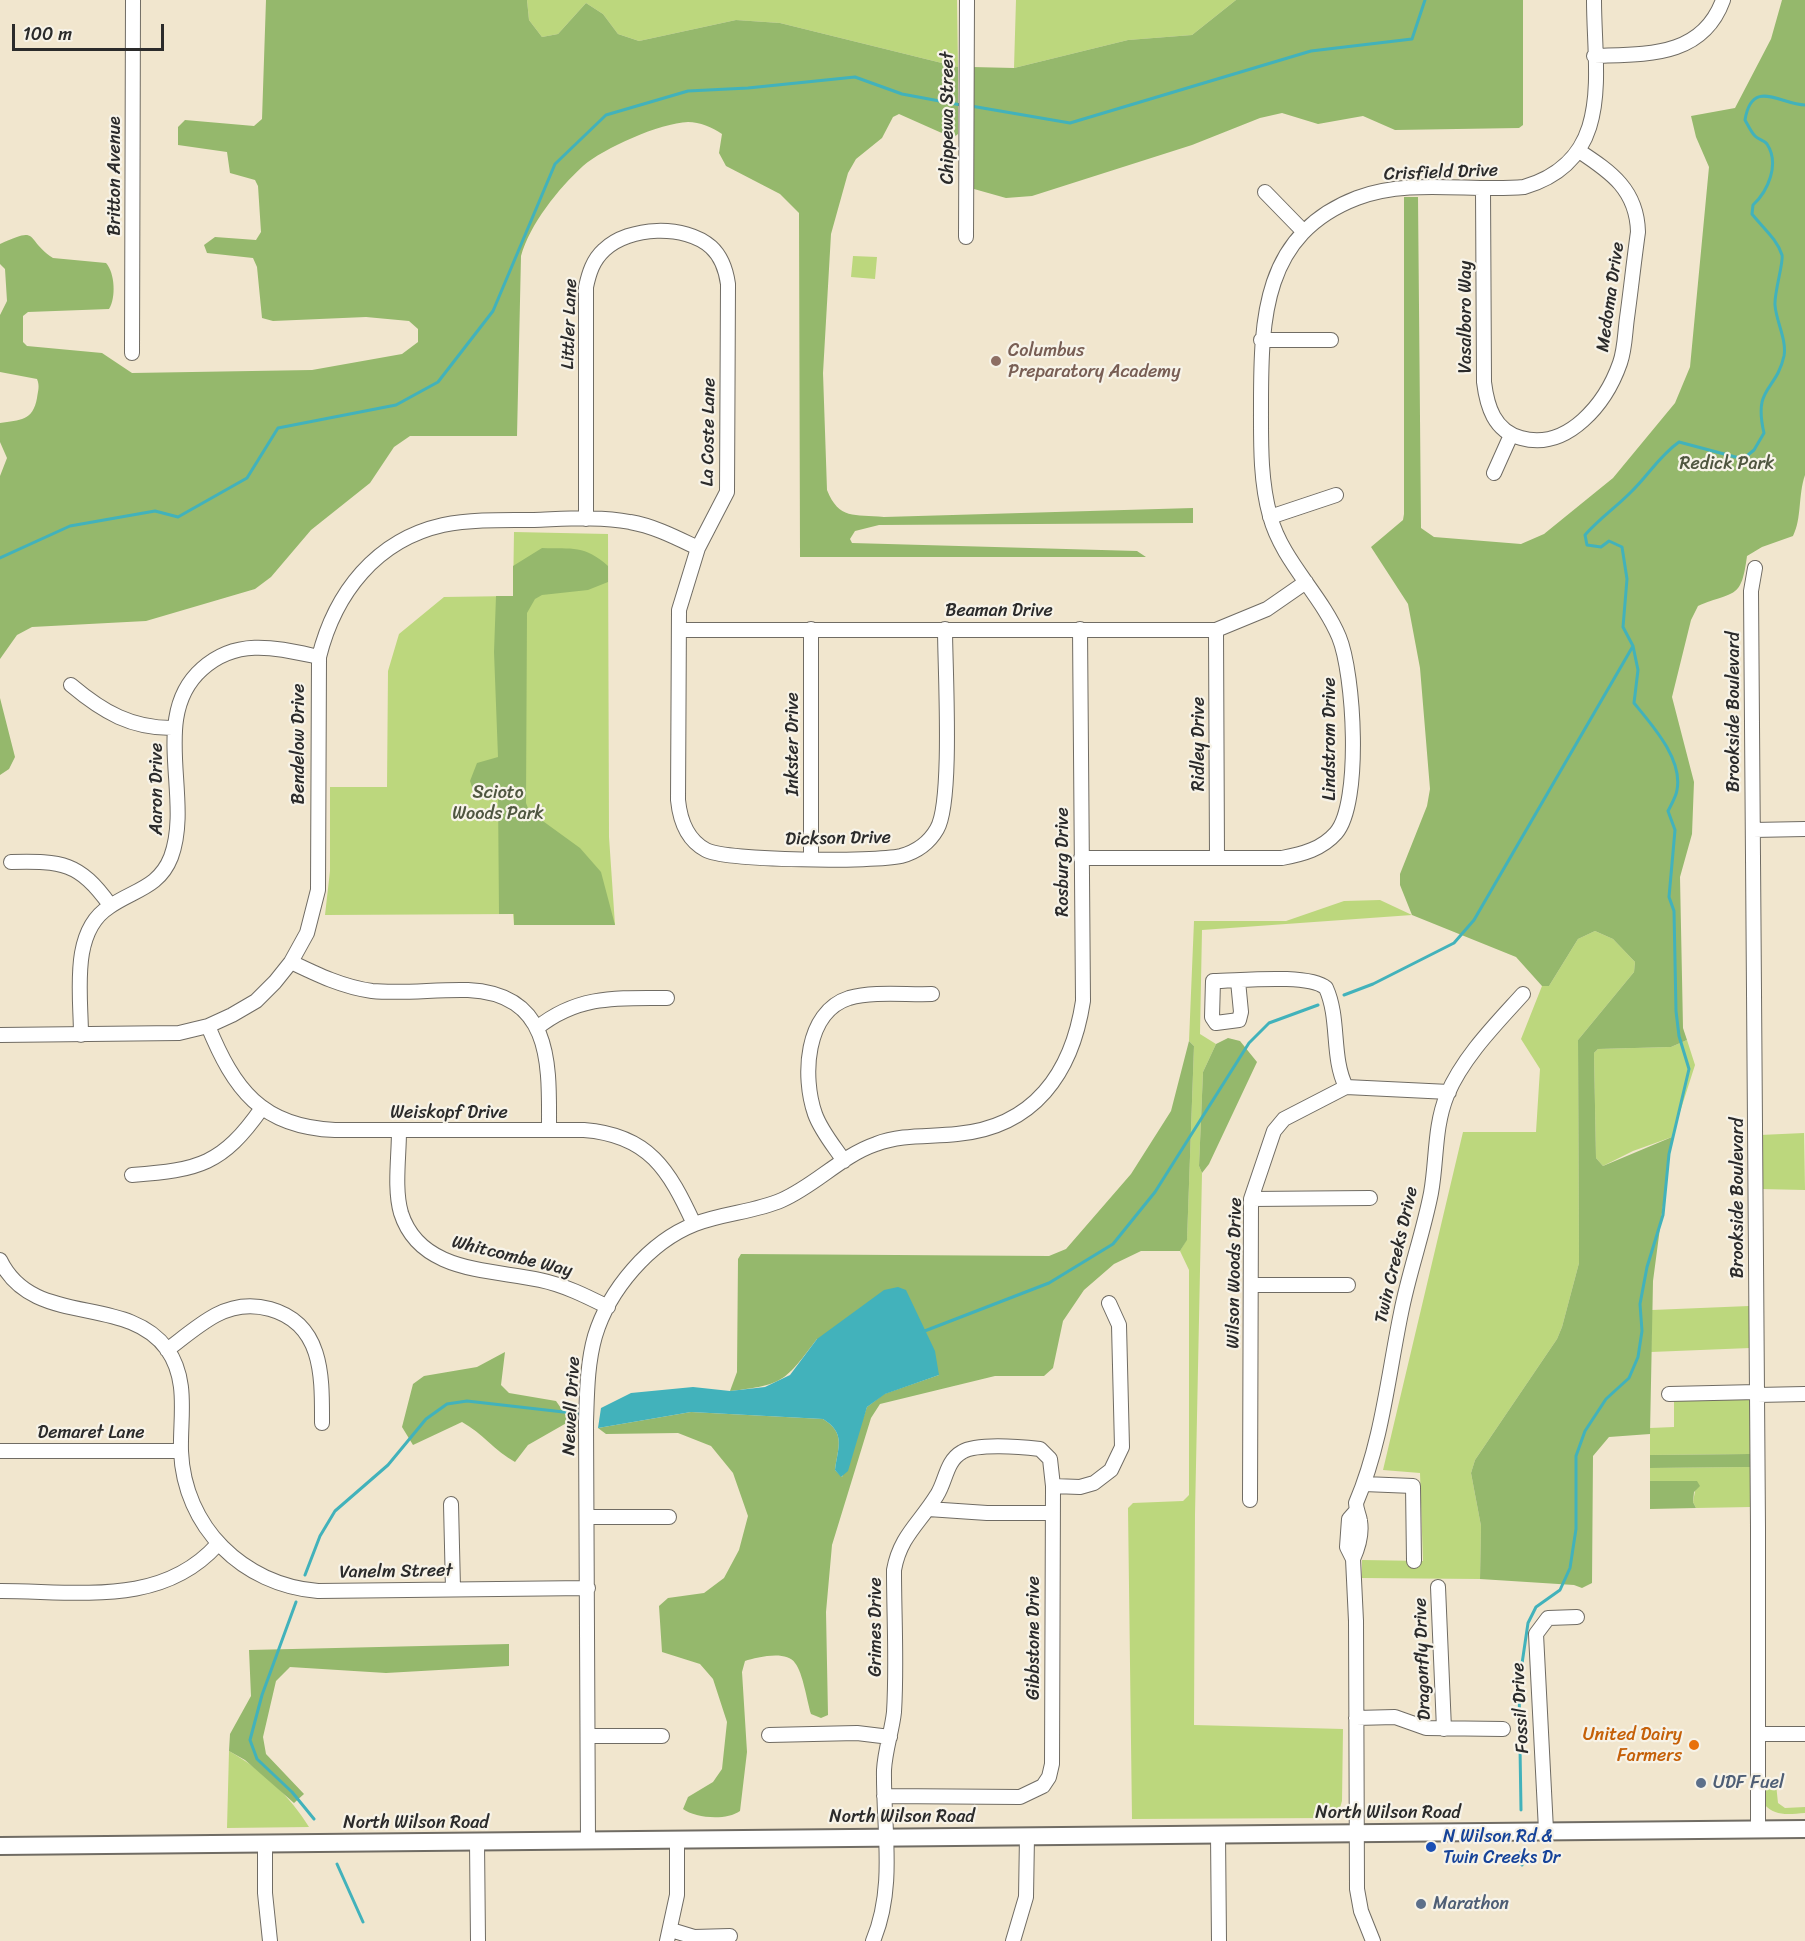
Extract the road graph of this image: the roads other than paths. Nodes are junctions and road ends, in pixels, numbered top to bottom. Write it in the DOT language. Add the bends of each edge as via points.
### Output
graph roads {
  1 [pos="133,0"];
  2 [pos="967,0"];
  3 [pos="1594,0"];
  4 [pos="1723,0"];
  5 [pos="1594,56"];
  6 [pos="1579,151"];
  7 [pos="1483,189"];
  8 [pos="1264,192"];
  9 [pos="1303,231"];
  10 [pos="966,237"];
  11 [pos="711,247"];
  12 [pos="1261,340"];
  13 [pos="1331,340"];
  14 [pos="132,353"];
  15 [pos="1512,435"];
  16 [pos="1494,473"];
  17 [pos="1336,495"];
  18 [pos="1270,517"];
  19 [pos="586,519"];
  20 [pos="698,548"];
  21 [pos="1755,568"];
  22 [pos="1306,582"];
  23 [pos="811,629"];
  24 [pos="945,629"];
  25 [pos="1080,629"];
  26 [pos="679,630"];
  27 [pos="1216,630"];
  28 [pos="319,657"];
  29 [pos="71,685"];
  30 [pos="175,728"];
  31 [pos="685,827"];
  32 [pos="1805,829"];
  33 [pos="1754,830"];
  34 [pos="811,858"];
  35 [pos="1081,858"];
  36 [pos="1217,858"];
  37 [pos="11,862"];
  38 [pos="110,905"];
  39 [pos="291,962"];
  40 [pos="1238,981"];
  41 [pos="932,994"];
  42 [pos="1523,994"];
  43 [pos="667,998"];
  44 [pos="208,1026"];
  45 [pos="537,1028"];
  46 [pos="0,1035"];
  47 [pos="81,1035"];
  48 [pos="1346,1087"];
  49 [pos="1049,1088"];
  50 [pos="1449,1092"];
  51 [pos="262,1108"];
  52 [pos="549,1130"];
  53 [pos="399,1131"];
  54 [pos="844,1161"];
  55 [pos="132,1174"];
  56 [pos="1371,1198"];
  57 [pos="1251,1199"];
  58 [pos="694,1224"];
  59 [pos="0,1260"];
  60 [pos="1348,1284"];
  61 [pos="1252,1285"];
  62 [pos="1109,1303"];
  63 [pos="608,1307"];
  64 [pos="167,1350"];
  65 [pos="1669,1394"];
  66 [pos="1757,1394"];
  67 [pos="1805,1395"];
  68 [pos="322,1424"];
  69 [pos="0,1451"];
  70 [pos="181,1451"];
  71 [pos="1364,1484"];
  72 [pos="1053,1486"];
  73 [pos="1250,1500"];
  74 [pos="451,1504"];
  75 [pos="928,1509"];
  76 [pos="1052,1513"];
  77 [pos="588,1517"];
  78 [pos="669,1517"];
  79 [pos="218,1545"];
  80 [pos="1414,1561"];
  81 [pos="1438,1587"];
  82 [pos="588,1588"];
  83 [pos="453,1589"];
  84 [pos="1,1591"];
  85 [pos="1577,1617"];
  86 [pos="1356,1718"];
  87 [pos="1444,1729"];
  88 [pos="1503,1729"];
  89 [pos="1758,1734"];
  90 [pos="1805,1734"];
  91 [pos="769,1735"];
  92 [pos="588,1736"];
  93 [pos="662,1736"];
  94 [pos="890,1737"];
  95 [pos="884,1796"];
  96 [pos="1758,1829"];
  97 [pos="1805,1829"];
  98 [pos="1546,1830"];
  99 [pos="1358,1833"];
  100 [pos="1218,1834"];
  101 [pos="886,1836"];
  102 [pos="1027,1836"];
  103 [pos="677,1839"];
  104 [pos="588,1841"];
  105 [pos="477,1842"];
  106 [pos="265,1844"];
  107 [pos="0,1846"];
  108 [pos="669,1935"];
  109 [pos="730,1936"];
  110 [pos="270,1941"];
  111 [pos="478,1941"];
  112 [pos="873,1941"];
  113 [pos="1012,1941"];
  114 [pos="1219,1941"];
  115 [pos="1373,1941"];
  1 -- 14 [label="street, Britton Avenue"];
  2 -- 10 [label="street, Chippewa Street"];
  3 -- 5 [label="street"];
  4 -- 5 [label="street" via="1698,35 1671,50"];
  5 -- 6 [label="street" via="1592,125"];
  6 -- 7 [label="street, Crisfield Drive" via="1545,180 1524,187"];
  6 -- 15 [label="street, Medoma Drive" via="1626,187 1638,216 1623,351 1605,391 1583,420 1567,433 1549,440"];
  7 -- 9 [label="street, Crisfield Drive" via="1385,190 1356,198"];
  7 -- 15 [label="street, Vasalboro Way" via="1484,382 1487,404"];
  8 -- 9 [label="street"];
  9 -- 12 [label="street, Lindstrom Drive" via="1272,283"];
  11 -- 19 [label="street, Littler Lane" via="690,235 642,233 615,241 592,267 586,287"];
  11 -- 20 [label="street, La Coste Lane" via="720,259 728,284 729,462 727,492"];
  12 -- 13 [label="street"];
  12 -- 18 [label="street, Lindstrom Drive" via="1261,463"];
  15 -- 16 [label="street"];
  17 -- 18 [label="street"];
  18 -- 22 [label="street, Lindstrom Drive"];
  19 -- 20 [label="street, Bendelow Drive" via="630,522"];
  19 -- 28 [label="street, Bendelow Drive" via="443,525 381,552 357,576 338,604"];
  20 -- 26 [label="street, La Coste Lane" via="684,591"];
  21 -- 33 [label="street, Brookside Boulevard" via="1751,591"];
  22 -- 27 [label="street, Beaman Drive" via="1266,609"];
  22 -- 36 [label="street, Lindstrom Drive" via="1329,615 1340,640 1351,686 1352,782 1346,816 1337,832 1305,854"];
  23 -- 24 [label="street, Beaman Drive"];
  23 -- 26 [label="street, Beaman Drive"];
  23 -- 34 [label="street, Inkster Drive"];
  24 -- 25 [label="street, Beaman Drive"];
  24 -- 34 [label="street, Dickson Drive" via="945,800 937,829 916,850 901,856"];
  25 -- 27 [label="street, Beaman Drive"];
  25 -- 35 [label="street, Rosburg Drive"];
  26 -- 31 [label="street, La Coste Lane" via="678,800"];
  27 -- 36 [label="street, Ridley Drive"];
  28 -- 30 [label="street, Aaron Drive" via="260,646 223,654 204,667 183,693"];
  28 -- 39 [label="street, Bendelow Drive" via="318,890 307,933"];
  29 -- 30 [label="street" via="94,705 120,719 154,728"];
  30 -- 38 [label="street, Aaron Drive" via="177,831 171,858 158,879 146,889"];
  31 -- 34 [label="street, Dickson Drive" via="694,841 721,855"];
  32 -- 33 [label="street"];
  33 -- 66 [label="street, Brookside Boulevard"];
  35 -- 36 [label="street, Lindstrom Drive"];
  35 -- 49 [label="street, Rosburg Drive" via="1083,1001 1073,1047"];
  37 -- 38 [label="street" via="59,863 70,867 87,877"];
  38 -- 47 [label="street, Aaron Drive" via="94,921 83,947"];
  39 -- 44 [label="street, Bendelow Drive" via="255,1001"];
  39 -- 45 [label="street" via="333,982 374,991 490,992 521,1009"];
  40 -- 48 [label="street" via="1312,981 1326,987 1335,1016"];
  41 -- 54 [label="street" via="848,999 831,1008 814,1031 810,1052 811,1098 820,1124"];
  42 -- 50 [label="street, Twin Creeks Drive" via="1481,1044"];
  43 -- 45 [label="street" via="585,1002 559,1011"];
  44 -- 47 [label="street, Bendelow Drive" via="178,1033"];
  44 -- 51 [label="street, Weiskopf Drive" via="232,1078"];
  45 -- 52 [label="street" via="548,1055"];
  46 -- 47 [label="street, Bendelow Drive"];
  48 -- 50 [label="street"];
  48 -- 57 [label="street, Wilson Woods Drive" via="1284,1119 1265,1150"];
  49 -- 54 [label="street, Newell Drive" via="1031,1106 999,1125 976,1132 907,1136 876,1143"];
  50 -- 71 [label="street, Twin Creeks Drive" via="1433,1155 1423,1230 1401,1312 1382,1421"];
  51 -- 53 [label="street, Weiskopf Drive" via="315,1130"];
  51 -- 55 [label="street" via="235,1143 208,1162 192,1168"];
  52 -- 53 [label="street, Weiskopf Drive"];
  52 -- 58 [label="street, Weiskopf Drive" via="598,1131 640,1146 668,1173"];
  53 -- 63 [label="street, Whitcombe Way" via="400,1211 416,1241 428,1253 460,1265 542,1280"];
  54 -- 58 [label="street, Newell Drive" via="783,1199"];
  56 -- 57 [label="street"];
  57 -- 61 [label="street, Wilson Woods Drive"];
  58 -- 63 [label="street, Newell Drive" via="667,1239 644,1259 623,1281"];
  59 -- 64 [label="street" via="32,1294 55,1304 131,1321 150,1332"];
  60 -- 61 [label="street"];
  61 -- 73 [label="street, Wilson Woods Drive"];
  62 -- 72 [label="street" via="1119,1324 1122,1447 1111,1470 1094,1483"];
  63 -- 77 [label="street, Newell Drive" via="595,1336 587,1405"];
  64 -- 68 [label="street" via="217,1315 242,1306 286,1314 304,1329 316,1350 321,1373"];
  64 -- 70 [label="street, Vanelm Street" via="183,1395"];
  65 -- 66 [label="street"];
  66 -- 67 [label="street"];
  66 -- 89 [label="street, Brookside Boulevard"];
  69 -- 70 [label="street, Demaret Lane"];
  70 -- 79 [label="street, Vanelm Street" via="192,1501"];
  71 -- 80 [label="street" via="1413,1486"];
  71 -- 86 [label="street, Twin Creeks Drive" via="1356,1511 1360,1520 1353,1559"];
  72 -- 75 [label="street, Grimes Drive" via="1050,1459 1040,1449 970,1448 953,1460"];
  72 -- 76 [label="street, Gibbstone Drive"];
  74 -- 83 [label="street"];
  75 -- 76 [label="street"];
  75 -- 94 [label="street, Grimes Drive" via="899,1549 894,1570 894,1711"];
  76 -- 95 [label="street, Gibbstone Drive" via="1049,1777 1043,1786 1020,1797"];
  77 -- 78 [label="street"];
  77 -- 82 [label="street, Newell Drive"];
  79 -- 83 [label="street, Vanelm Street" via="256,1573 305,1590"];
  79 -- 84 [label="street" via="188,1572 144,1589"];
  81 -- 87 [label="street, Dragonfly Drive"];
  82 -- 83 [label="street, Vanelm Street"];
  82 -- 92 [label="street, Newell Drive"];
  85 -- 98 [label="street, Fossil Drive" via="1548,1618 1536,1634"];
  86 -- 87 [label="street" via="1395,1717 1426,1728"];
  86 -- 99 [label="street, Twin Creeks Drive"];
  87 -- 88 [label="street"];
  89 -- 90 [label="street"];
  89 -- 96 [label="street, Brookside Boulevard"];
  91 -- 94 [label="street" via="857,1733"];
  92 -- 93 [label="street"];
  92 -- 104 [label="street, Newell Drive"];
  94 -- 95 [label="street, Grimes Drive"];
  95 -- 101 [label="street, Grimes Drive"];
  96 -- 97 [label="main road, North Wilson Road"];
  96 -- 98 [label="main road, North Wilson Road"];
  98 -- 99 [label="main road, North Wilson Road"];
  99 -- 100 [label="main road, North Wilson Road"];
  99 -- 115 [label="street, Twin Creeks Drive" via="1357,1888"];
  100 -- 102 [label="main road, North Wilson Road"];
  100 -- 114 [label="street"];
  101 -- 102 [label="main road, North Wilson Road"];
  101 -- 103 [label="main road, North Wilson Road"];
  101 -- 112 [label="street, Grimes Drive" via="885,1906"];
  102 -- 113 [label="street" via="1026,1897"];
  103 -- 104 [label="main road, North Wilson Road"];
  103 -- 108 [label="street" via="677,1895"];
  104 -- 105 [label="main road, North Wilson Road"];
  105 -- 106 [label="main road, North Wilson Road"];
  105 -- 111 [label="street"];
  106 -- 107 [label="main road, North Wilson Road"];
  106 -- 110 [label="street"];
  108 -- 109 [label="street"];
}
